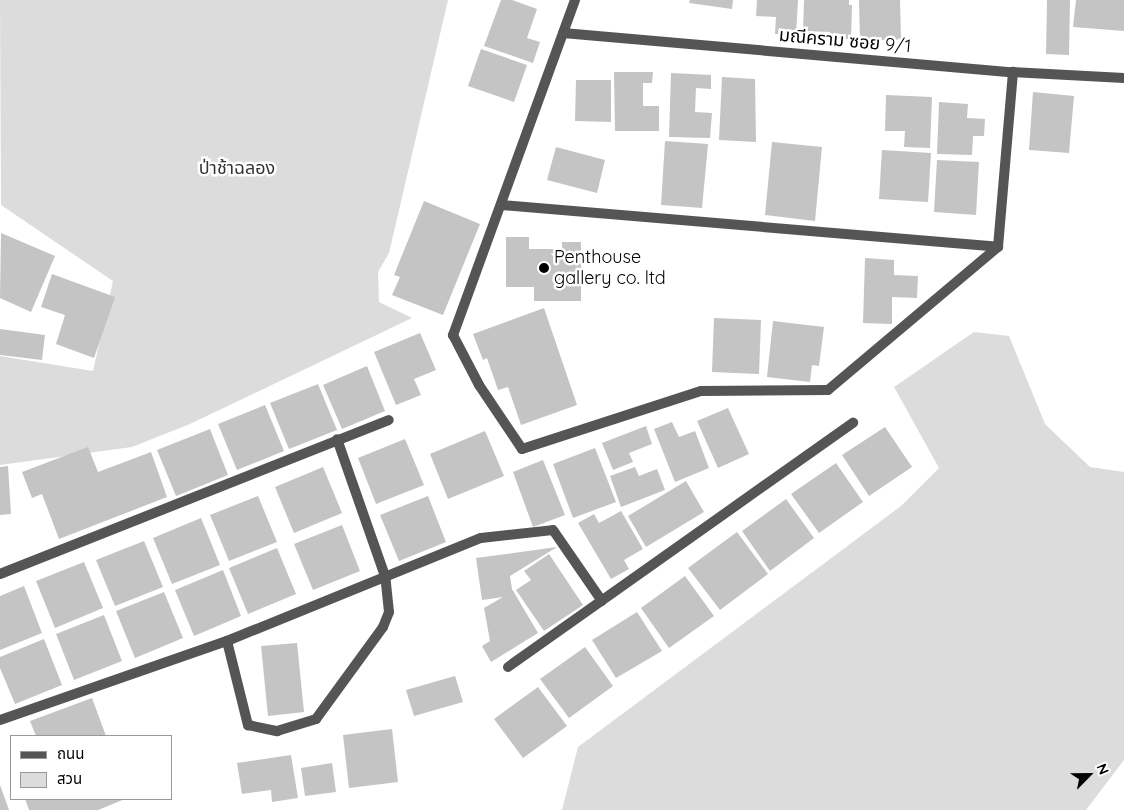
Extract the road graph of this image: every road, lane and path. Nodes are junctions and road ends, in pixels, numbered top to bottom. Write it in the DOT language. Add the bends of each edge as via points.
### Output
graph roads {
  1 [pos="575,0"];
  2 [pos="564,33"];
  3 [pos="1013,72"];
  4 [pos="1124,78"];
  5 [pos="501,205"];
  6 [pos="998,247"];
  7 [pos="389,420"];
  8 [pos="853,423"];
  9 [pos="337,439"];
  10 [pos="0,574"];
  11 [pos="385,576"];
  12 [pos="602,601"];
  13 [pos="227,641"];
  14 [pos="508,667"];
  15 [pos="0,720"];
  1 -- 2 [label="street"];
  2 -- 3 [label="street, มณีคราม ซอย 9/1"];
  2 -- 5 [label="street"];
  3 -- 4 [label="street, มณีคราม ซอย 9/1"];
  3 -- 6 [label="street"];
  5 -- 6 [label="street"];
  5 -- 6 [label="street" via="453,335 479,385 522,448 701,391 828,390"];
  7 -- 9 [label="street"];
  8 -- 12 [label="street"];
  9 -- 10 [label="street"];
  9 -- 11 [label="street"];
  11 -- 12 [label="street" via="481,538 554,530"];
  11 -- 13 [label="street"];
  11 -- 13 [label="street" via="389,612 383,627 316,719 277,731 248,725"];
  12 -- 14 [label="street"];
  13 -- 15 [label="street"];
}
